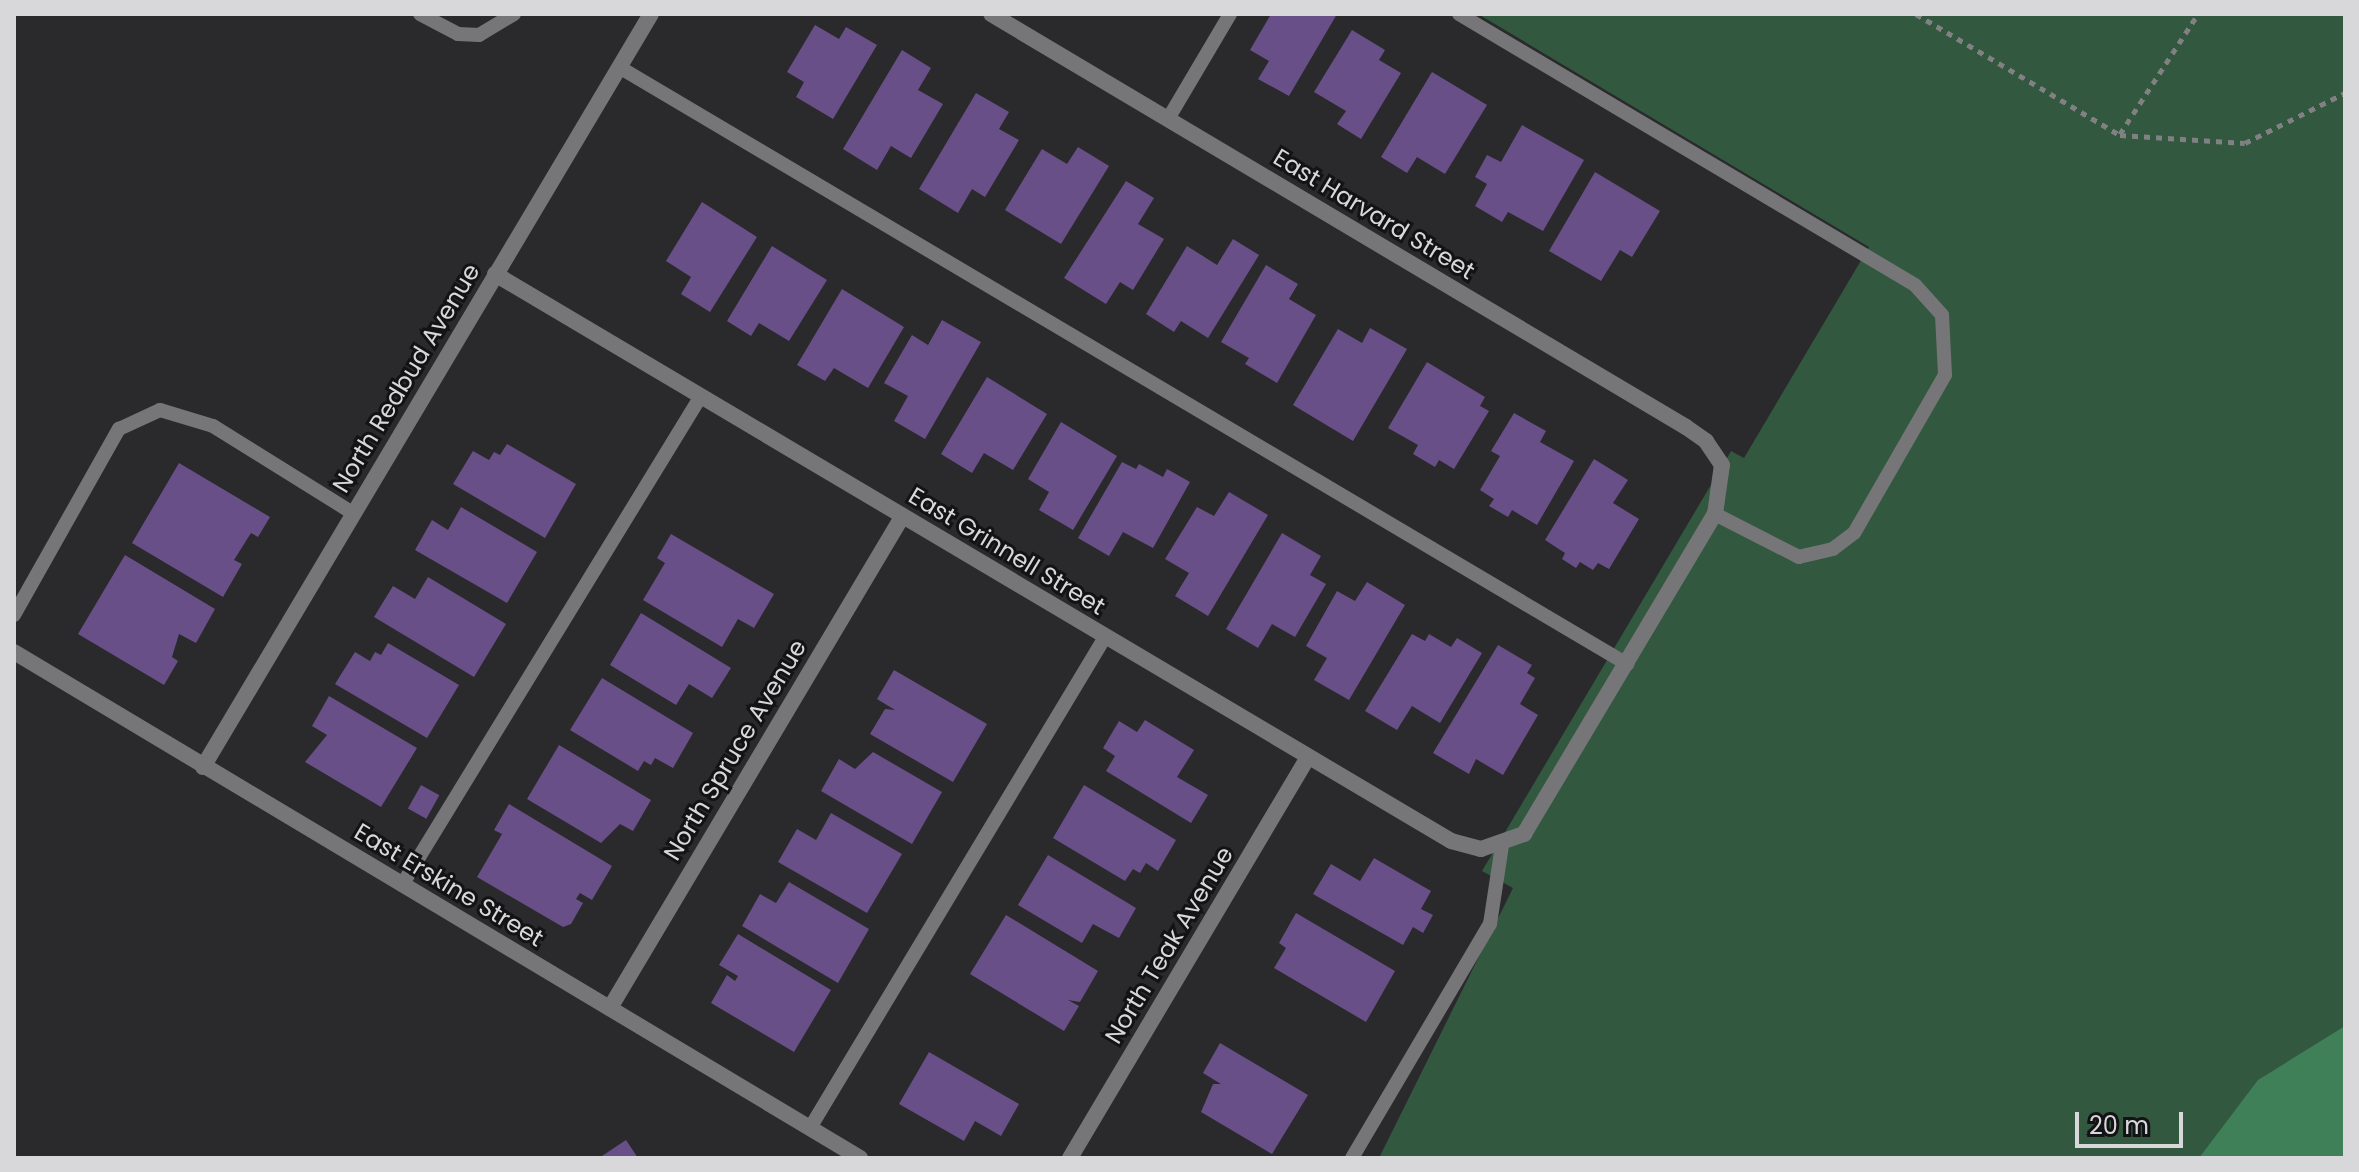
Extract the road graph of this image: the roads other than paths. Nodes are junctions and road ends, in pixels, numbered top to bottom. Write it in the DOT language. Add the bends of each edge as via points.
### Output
graph roads {
  1 [pos="420,14"];
  2 [pos="514,14"];
  3 [pos="651,14"];
  4 [pos="991,14"];
  5 [pos="1230,14"];
  6 [pos="1459,14"];
  7 [pos="619,67"];
  8 [pos="1168,119"];
  9 [pos="495,274"];
  10 [pos="701,396"];
  11 [pos="353,513"];
  12 [pos="1715,514"];
  13 [pos="902,517"];
  14 [pos="14,615"];
  15 [pos="1105,637"];
  16 [pos="14,652"];
  17 [pos="1627,664"];
  18 [pos="1308,757"];
  19 [pos="203,767"];
  20 [pos="1502,846"];
  21 [pos="402,885"];
  22 [pos="610,1008"];
  23 [pos="810,1128"];
  24 [pos="860,1158"];
  25 [pos="1070,1158"];
  26 [pos="1352,1158"];
  1 -- 2 [label="lane" via="458,34 479,35"];
  3 -- 7 [label="street, North Redbud Avenue"];
  4 -- 8 [label="street, East Harvard Street"];
  5 -- 8 [label="lane"];
  6 -- 12 [label="lane" via="1915,285 1942,315 1945,375 1854,533 1833,549 1799,557"];
  7 -- 9 [label="street, North Redbud Avenue"];
  7 -- 17 [label="lane"];
  8 -- 12 [label="street, East Harvard Street" via="1706,441 1722,465"];
  9 -- 10 [label="street, East Grinnell Street"];
  9 -- 11 [label="street, North Redbud Avenue"];
  10 -- 13 [label="street, East Grinnell Street"];
  10 -- 21 [label="lane"];
  11 -- 14 [label="lane" via="213,426 160,410 119,429"];
  11 -- 19 [label="street, North Redbud Avenue"];
  12 -- 17 [label="street"];
  13 -- 15 [label="street, East Grinnell Street"];
  13 -- 22 [label="street, North Spruce Avenue"];
  15 -- 18 [label="street, East Grinnell Street"];
  15 -- 23 [label="lane"];
  16 -- 19 [label="street, East Erskine Street"];
  17 -- 20 [label="street" via="1541,812 1524,834"];
  18 -- 20 [label="street, East Grinnell Street" via="1451,841 1481,849"];
  18 -- 25 [label="street, North Teak Avenue"];
  19 -- 21 [label="street, East Erskine Street"];
  20 -- 26 [label="lane" via="1490,924"];
  21 -- 22 [label="street, East Erskine Street"];
  22 -- 23 [label="street, East Erskine Street"];
  23 -- 24 [label="street, East Erskine Street"];
}
